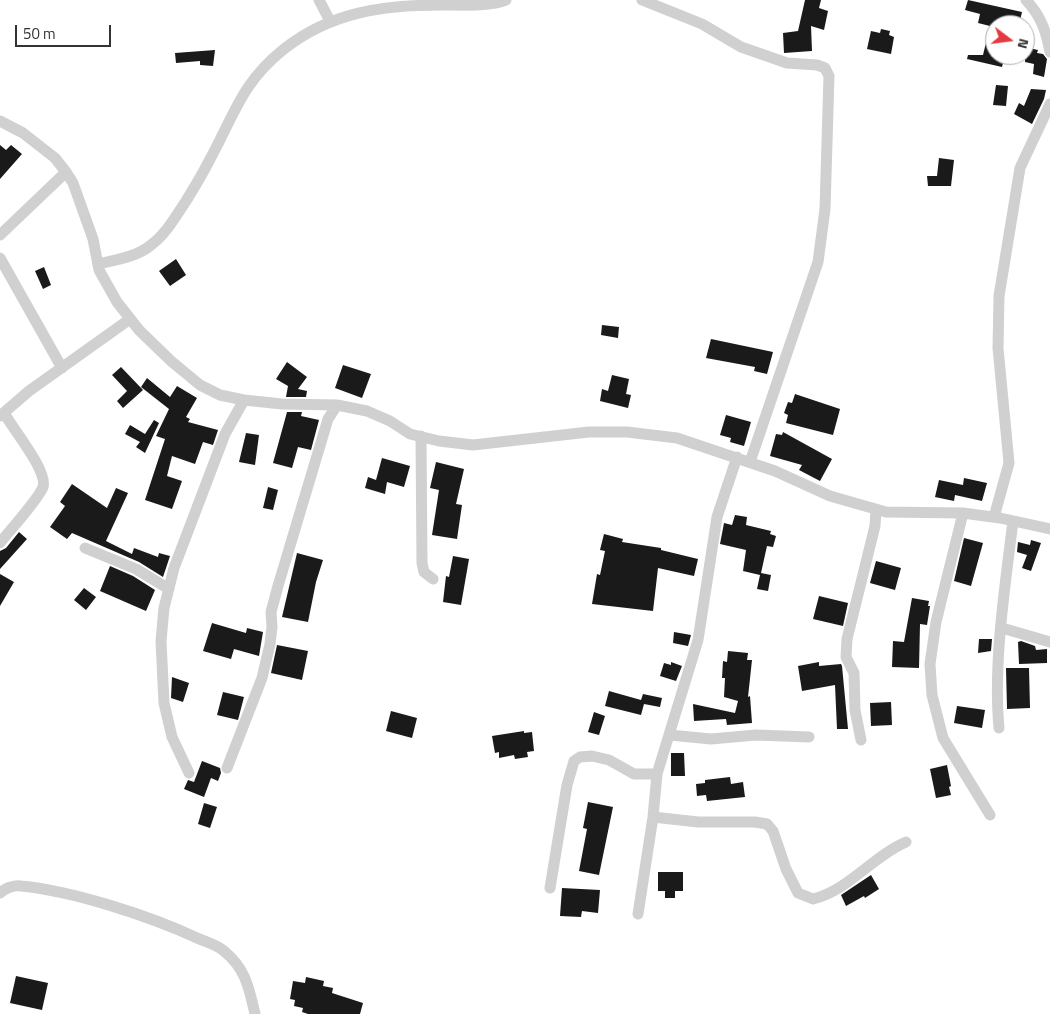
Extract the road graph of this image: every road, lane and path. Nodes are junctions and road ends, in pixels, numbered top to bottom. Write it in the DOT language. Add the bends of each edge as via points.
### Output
graph roads {
  1 [pos="319,0"];
  2 [pos="506,0"];
  3 [pos="642,0"];
  4 [pos="1026,0"];
  5 [pos="330,21"];
  6 [pos="1050,52"];
  7 [pos="1050,104"];
  8 [pos="0,121"];
  9 [pos="66,172"];
  10 [pos="0,234"];
  11 [pos="0,258"];
  12 [pos="98,264"];
  13 [pos="130,319"];
  14 [pos="62,368"];
  15 [pos="244,400"];
  16 [pos="337,405"];
  17 [pos="2,414"];
  18 [pos="421,436"];
  19 [pos="737,457"];
  20 [pos="750,462"];
  21 [pos="876,509"];
  22 [pos="963,513"];
  23 [pos="994,518"];
  24 [pos="1013,521"];
  25 [pos="1050,529"];
  26 [pos="0,543"];
  27 [pos="85,548"];
  28 [pos="433,579"];
  29 [pos="169,589"];
  30 [pos="1002,628"];
  31 [pos="1050,642"];
  32 [pos="999,728"];
  33 [pos="670,735"];
  34 [pos="808,737"];
  35 [pos="862,740"];
  36 [pos="227,768"];
  37 [pos="189,773"];
  38 [pos="657,774"];
  39 [pos="990,815"];
  40 [pos="653,817"];
  41 [pos="906,842"];
  42 [pos="550,888"];
  43 [pos="0,892"];
  44 [pos="638,914"];
  45 [pos="255,1014"];
  1 -- 5 [label="street"];
  2 -- 5 [label="street" via="374,9"];
  3 -- 20 [label="street" via="702,24 741,47 787,63 817,65 825,68 830,76 825,209 818,262"];
  4 -- 6 [label="street" via="1045,28"];
  5 -- 12 [label="street" via="284,50 244,91 174,220 151,246 129,257"];
  7 -- 23 [label="street" via="1020,168 999,296 998,348 1009,463"];
  8 -- 9 [label="street" via="23,133 55,158"];
  9 -- 10 [label="street"];
  9 -- 12 [label="street" via="74,183"];
  11 -- 14 [label="street"];
  12 -- 13 [label="street" via="117,302"];
  13 -- 14 [label="street"];
  13 -- 15 [label="street" via="200,385 220,395"];
  14 -- 17 [label="street"];
  15 -- 16 [label="street"];
  15 -- 29 [label="street" via="225,434"];
  16 -- 18 [label="street" via="366,411 410,434"];
  16 -- 36 [label="street" via="328,419 273,604 270,644 262,678"];
  17 -- 26 [label="street" via="38,464 44,478 42,488"];
  18 -- 19 [label="street" via="473,445 589,432 627,432 677,438"];
  18 -- 28 [label="street" via="422,563 424,572"];
  19 -- 20 [label="street"];
  19 -- 33 [label="street" via="717,517 698,640"];
  20 -- 21 [label="street" via="830,496"];
  21 -- 22 [label="street" via="886,512"];
  21 -- 35 [label="street" via="874,533 847,639 846,657 854,673 855,710"];
  22 -- 23 [label="street"];
  22 -- 39 [label="street" via="936,622 930,664 932,695 942,738"];
  23 -- 24 [label="street"];
  24 -- 25 [label="street"];
  24 -- 30 [label="street"];
  27 -- 29 [label="street" via="136,569"];
  29 -- 37 [label="street" via="161,641 164,703 172,737"];
  30 -- 31 [label="street"];
  30 -- 32 [label="street" via="996,701"];
  33 -- 34 [label="street" via="711,739 756,735"];
  33 -- 38 [label="street"];
  38 -- 40 [label="street"];
  38 -- 42 [label="street" via="634,774 609,760 592,756 580,756 574,762 567,785"];
  40 -- 41 [label="street" via="767,824 773,831 798,893 813,899 834,891 894,847"];
  40 -- 44 [label="street"];
  43 -- 45 [label="street" via="20,886 85,899 177,929 223,949 240,966"];
}
